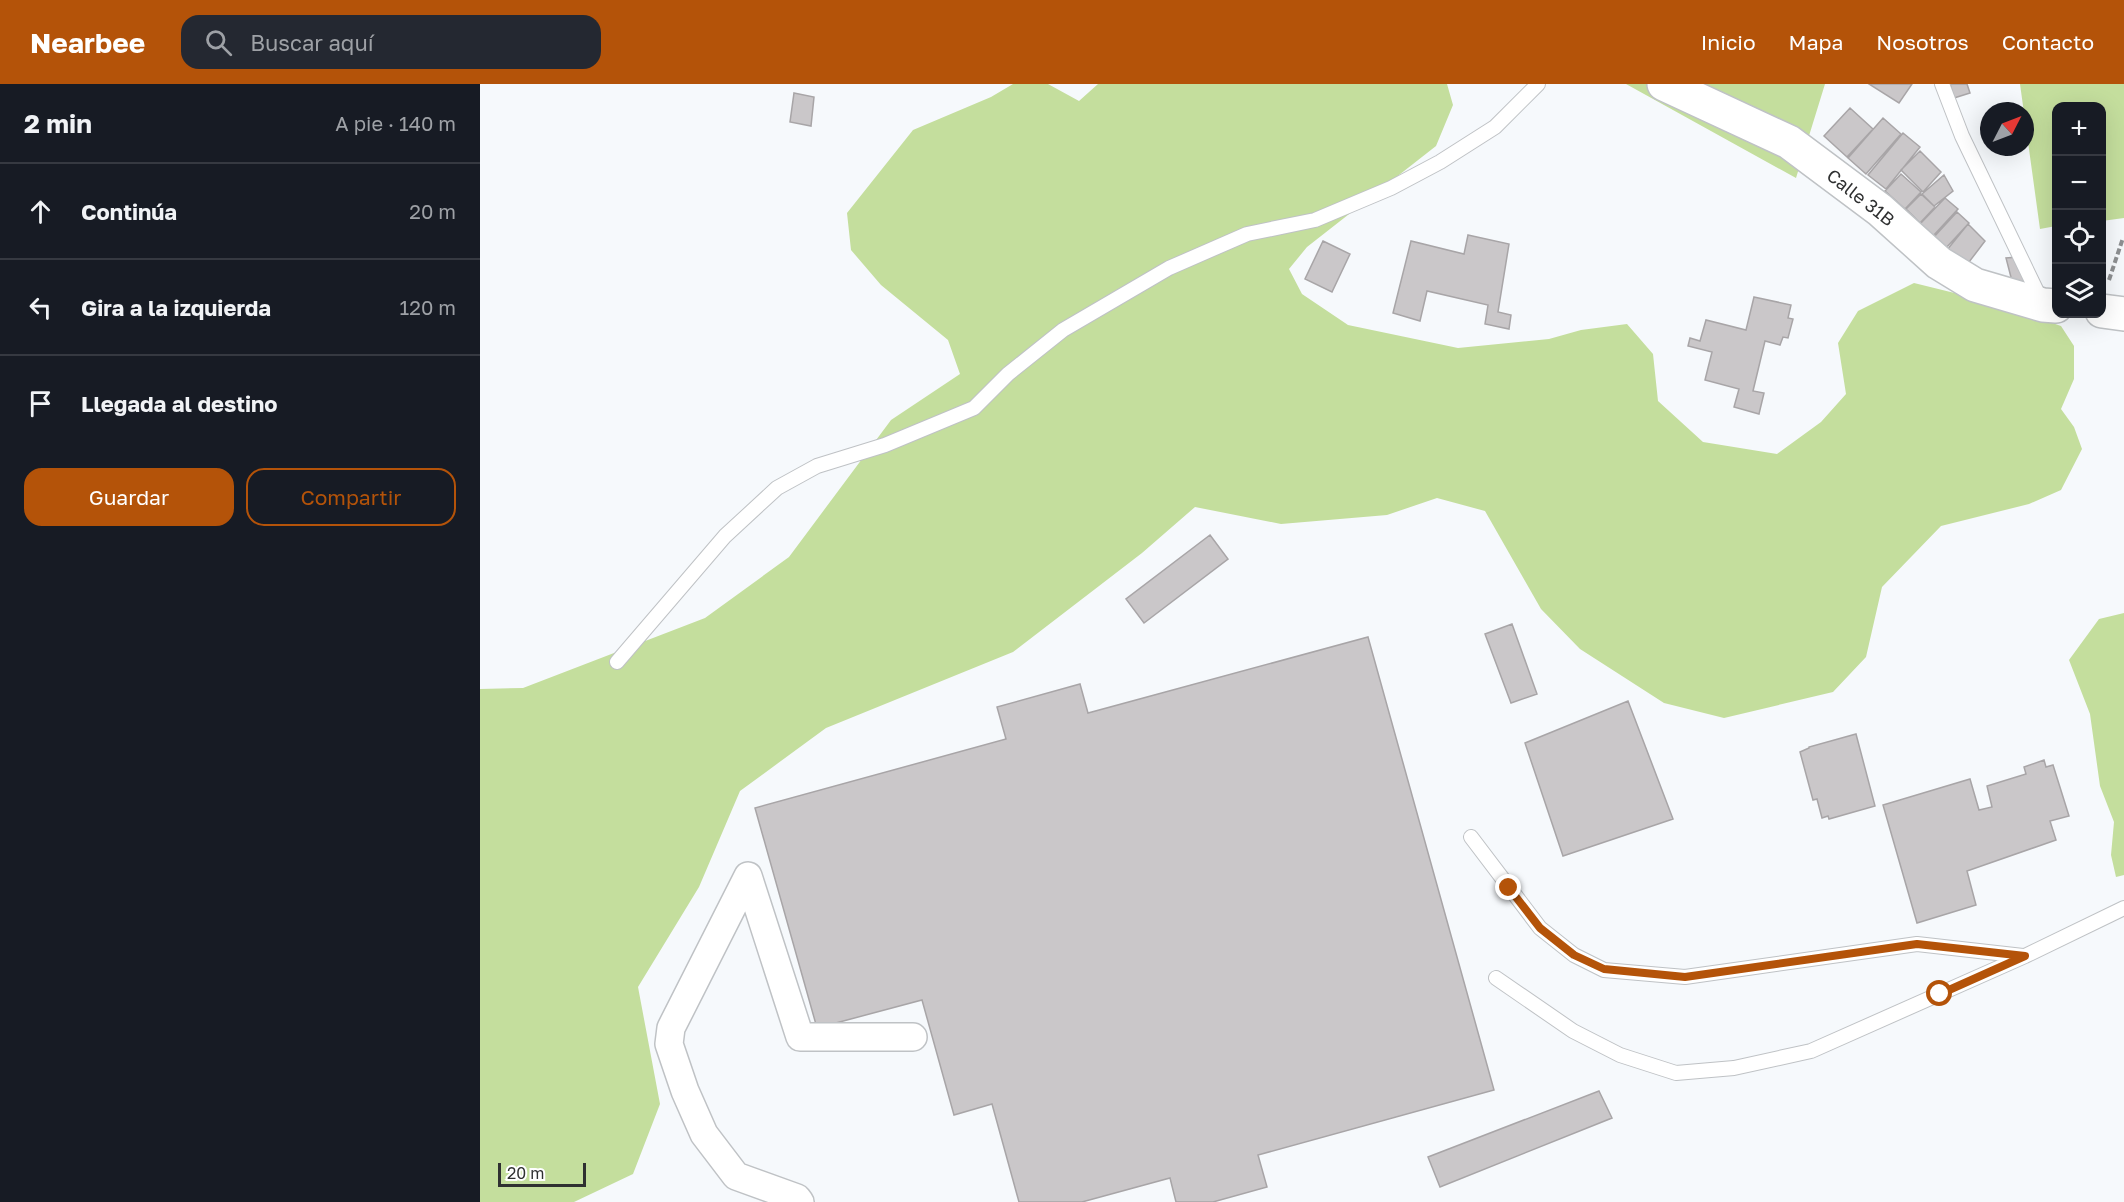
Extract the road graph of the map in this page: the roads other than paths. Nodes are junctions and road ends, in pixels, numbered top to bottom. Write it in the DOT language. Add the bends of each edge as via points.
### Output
graph roads {
  1 [pos="1538,84"];
  2 [pos="1664,84"];
  3 [pos="1942,84"];
  4 [pos="2050,305"];
  5 [pos="617,662"];
  6 [pos="1471,837"];
  7 [pos="2124,908"];
  8 [pos="2025,956"];
  9 [pos="1496,978"];
  10 [pos="913,1037"];
  11 [pos="800,1202"];
  1 -- 5 [label="lane" via="1494,127 1420,173 1315,220 1247,234 1169,268 1063,330 1008,374 974,408 885,445 817,466 777,488 725,536"];
  2 -- 4 [label="street, Calle 31B" via="1789,142 1880,210 1939,263 1975,285"];
  3 -- 4 [label="lane" via="1962,136"];
  6 -- 8 [label="lane" via="1540,928 1574,955 1604,969 1685,977 1917,944"];
  7 -- 8 [label="lane"];
  8 -- 9 [label="lane" via="1811,1051 1734,1068 1676,1073 1620,1055 1574,1030"];
  10 -- 11 [label="street" via="800,1037 748,876 671,1028 669,1044 704,1134 736,1176"];
}
